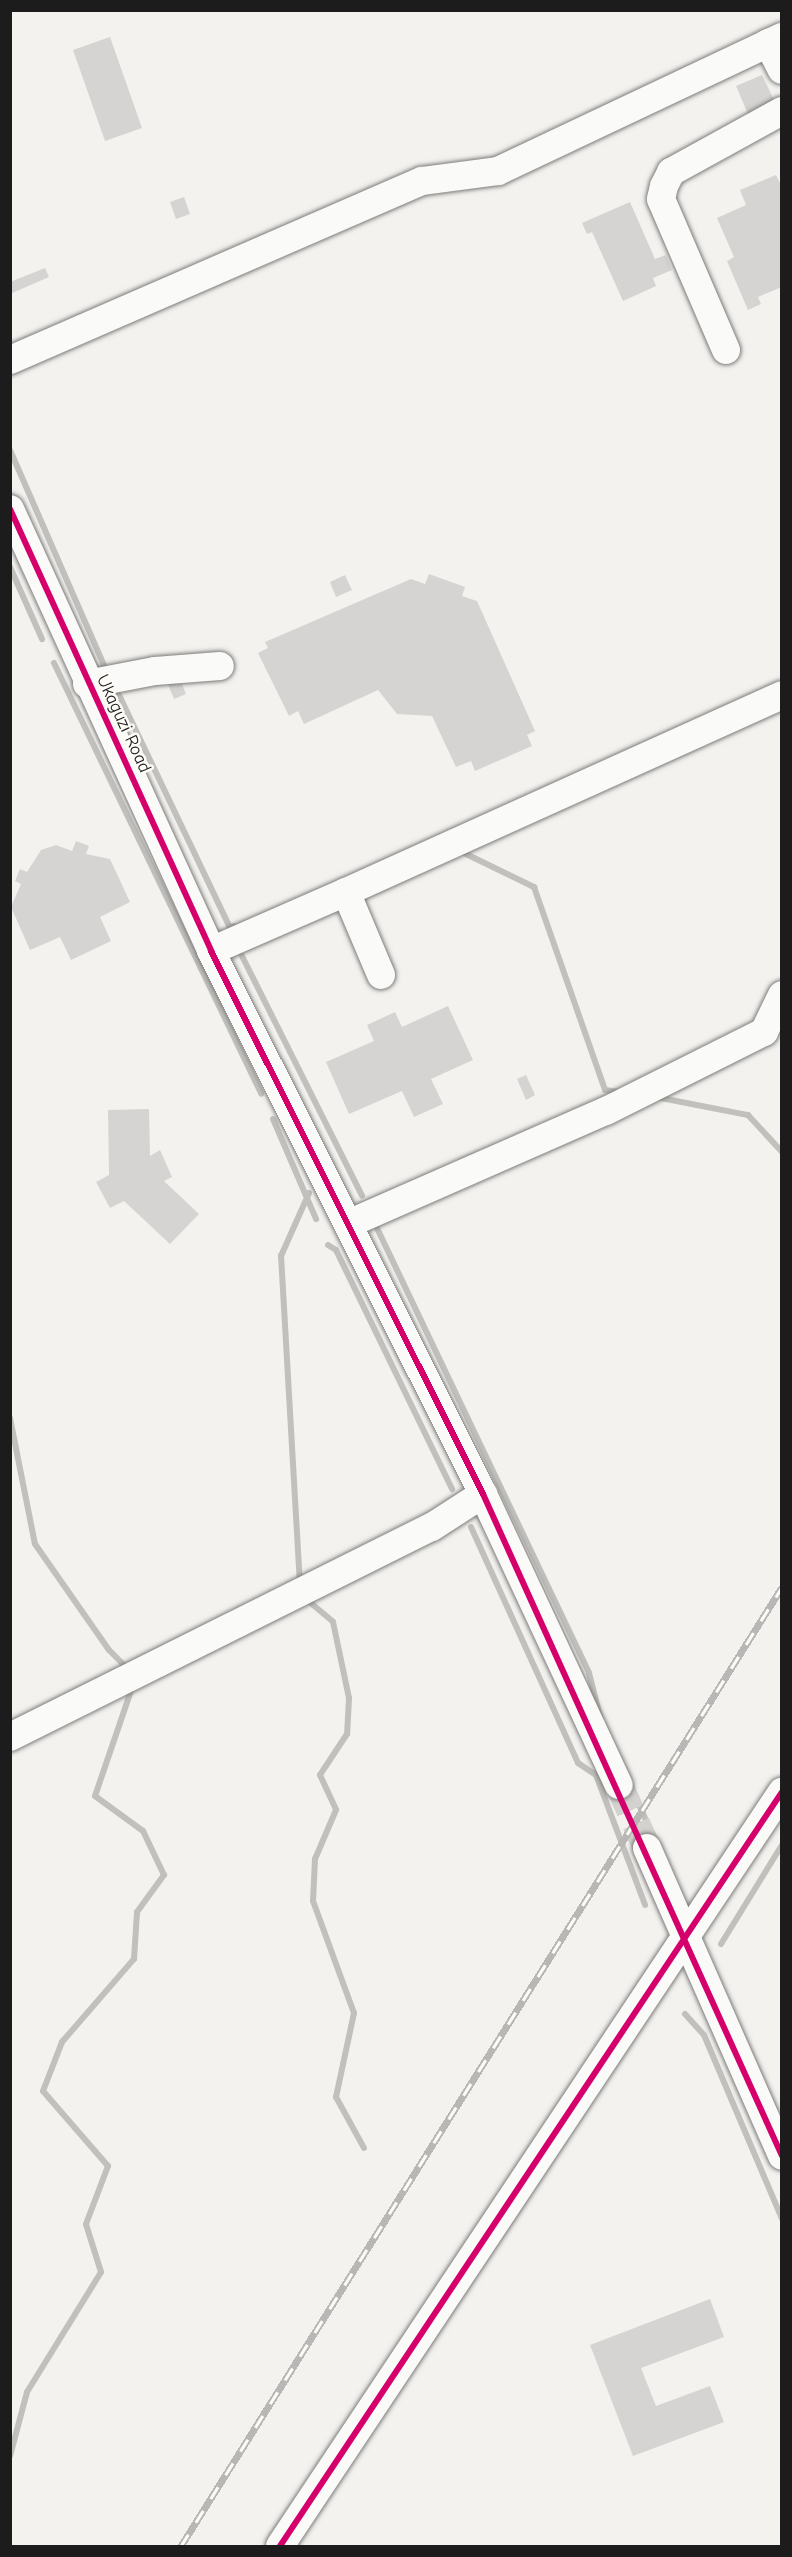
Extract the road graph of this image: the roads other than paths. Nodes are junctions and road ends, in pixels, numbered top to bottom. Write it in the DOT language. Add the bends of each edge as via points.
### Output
graph roads {
  1 [pos="775,40"];
  2 [pos="782,70"];
  3 [pos="782,111"];
  4 [pos="726,350"];
  5 [pos="10,360"];
  6 [pos="10,509"];
  7 [pos="220,666"];
  8 [pos="87,684"];
  9 [pos="782,694"];
  10 [pos="346,892"];
  11 [pos="211,951"];
  12 [pos="381,975"];
  13 [pos="782,995"];
  14 [pos="348,1224"];
  15 [pos="483,1494"];
  16 [pos="10,1737"];
  17 [pos="619,1785"];
  18 [pos="782,1792"];
  19 [pos="647,1848"];
  20 [pos="686,1937"];
  21 [pos="782,2156"];
  22 [pos="280,2547"];
  1 -- 2 [label="street"];
  1 -- 5 [label="street" via="498,171 422,181"];
  3 -- 4 [label="street" via="671,172 664,186 662,199"];
  6 -- 8 [label="street, Ukaguzi Road"];
  7 -- 8 [label="street" via="155,670"];
  8 -- 11 [label="street, Ukaguzi Road"];
  9 -- 10 [label="street"];
  10 -- 11 [label="street"];
  10 -- 12 [label="street"];
  11 -- 14 [label="street, Ukaguzi Road"];
  13 -- 14 [label="street" via="764,1032 606,1111"];
  14 -- 15 [label="street, Ukaguzi Road"];
  15 -- 16 [label="street" via="432,1527"];
  15 -- 17 [label="street, Ukaguzi Road"];
  18 -- 20 [label="street"];
  19 -- 20 [label="street"];
  20 -- 21 [label="street"];
  20 -- 22 [label="street"];
}
